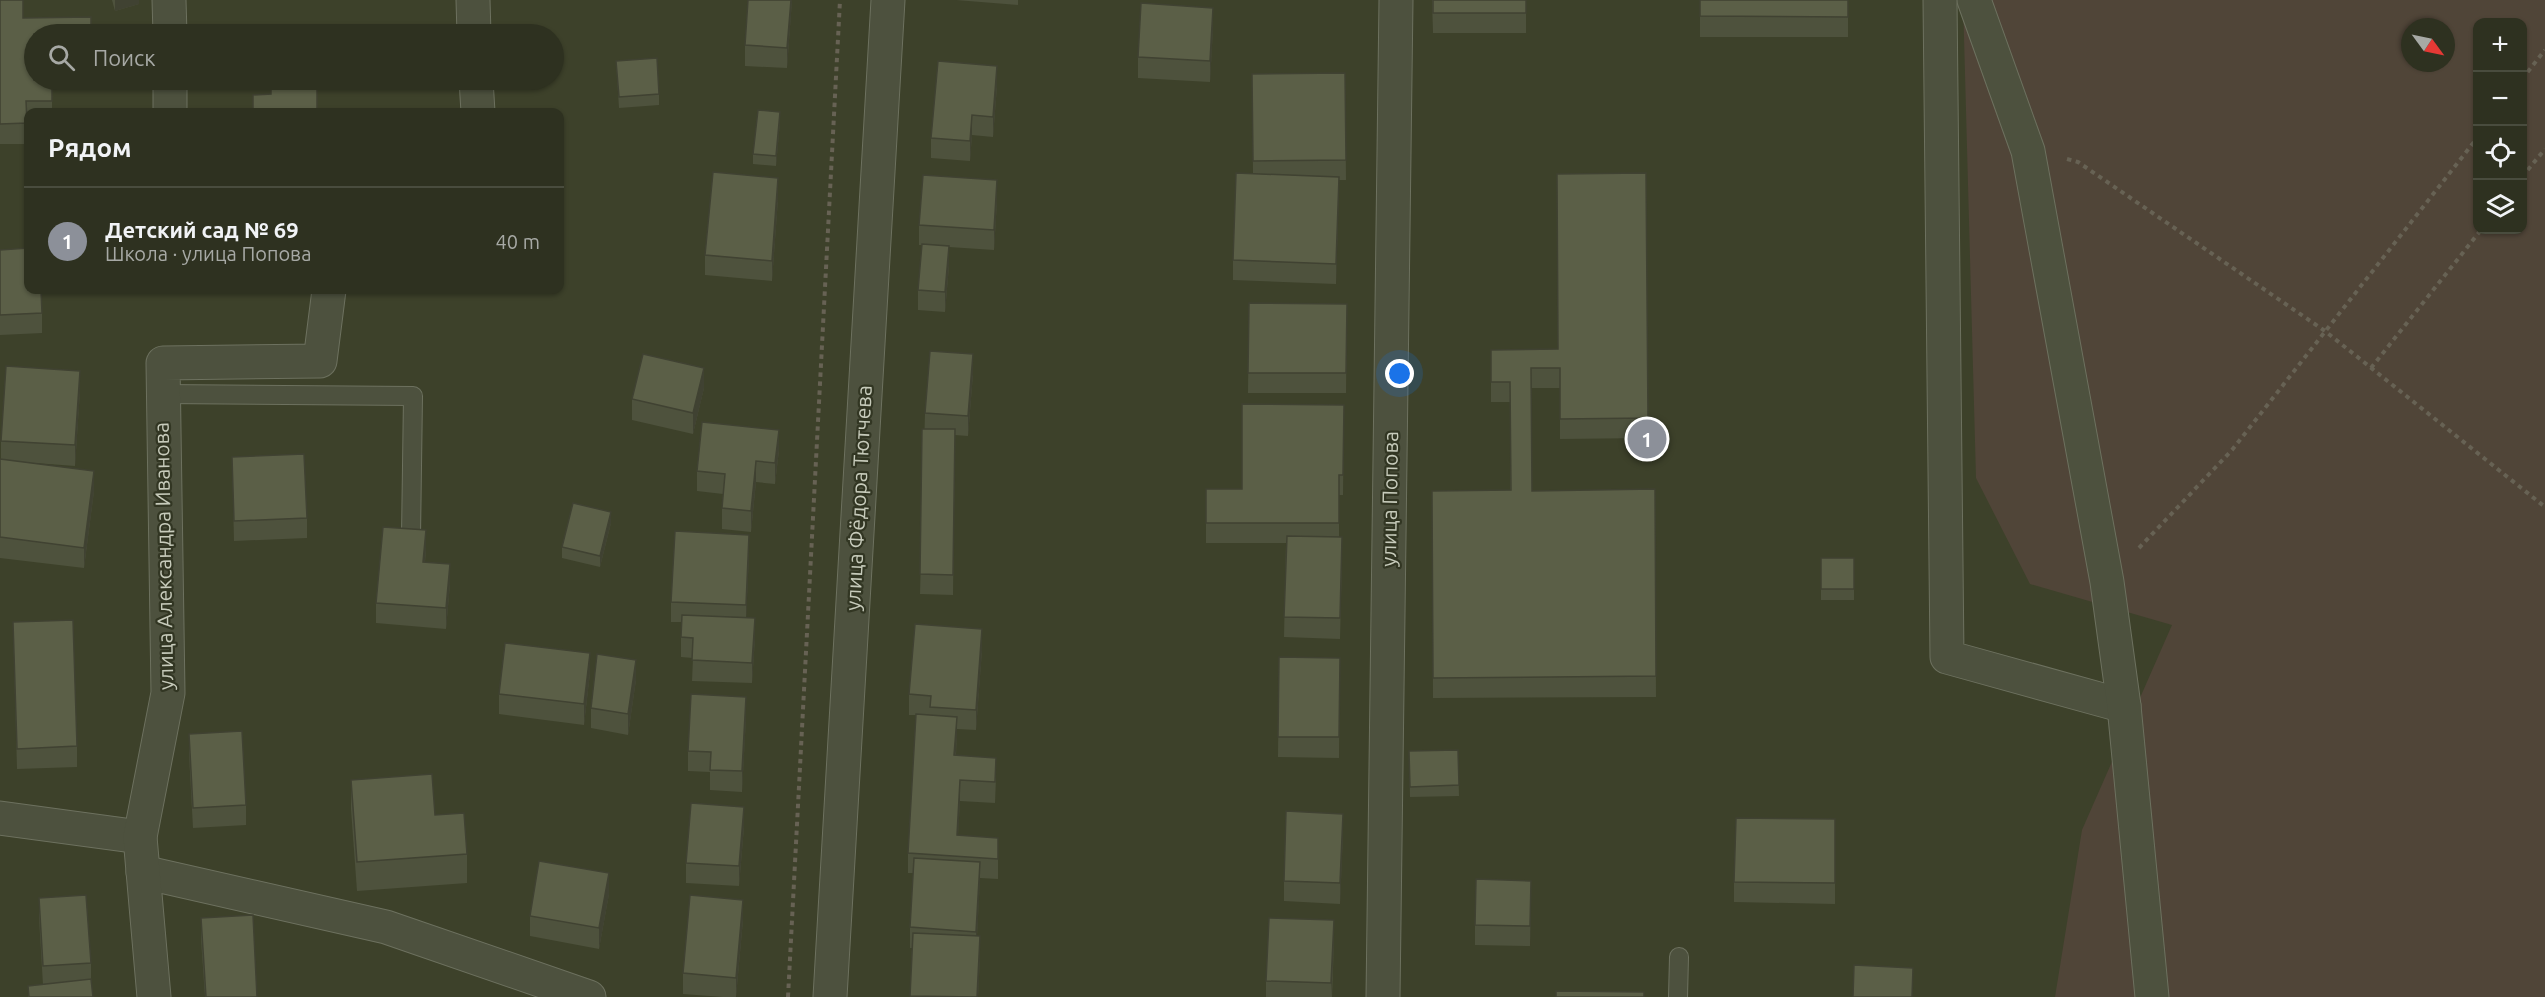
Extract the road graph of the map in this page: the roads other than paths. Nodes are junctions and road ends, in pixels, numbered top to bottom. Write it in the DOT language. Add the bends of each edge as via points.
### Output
graph roads {
  1 [pos="169,0"];
  2 [pos="473,0"];
  3 [pos="888,0"];
  4 [pos="1396,0"];
  5 [pos="1940,0"];
  6 [pos="1974,0"];
  7 [pos="170,24"];
  8 [pos="474,24"];
  9 [pos="170,90"];
  10 [pos="477,90"];
  11 [pos="170,108"];
  12 [pos="478,108"];
  13 [pos="328,294"];
  14 [pos="162,378"];
  15 [pos="411,536"];
  16 [pos="2124,706"];
  17 [pos="0,818"];
  18 [pos="140,837"];
  19 [pos="143,872"];
  20 [pos="1679,957"];
  21 [pos="154,997"];
  22 [pos="589,997"];
  23 [pos="830,997"];
  24 [pos="1383,997"];
  25 [pos="1678,997"];
  26 [pos="2152,997"];
  1 -- 7 [label="street"];
  2 -- 8 [label="street"];
  3 -- 23 [label="street, улица Фёдора Тютчева"];
  4 -- 24 [label="street, улица Попова"];
  5 -- 16 [label="street" via="1947,657"];
  6 -- 16 [label="street" via="2028,151 2107,582"];
  9 -- 11 [label="street"];
  10 -- 12 [label="street"];
  13 -- 14 [label="street" via="320,362"];
  14 -- 15 [label="lane" via="413,396"];
  14 -- 18 [label="street, улица Александра Иванова" via="168,693"];
  16 -- 26 [label="street"];
  17 -- 18 [label="street"];
  18 -- 19 [label="street, улица Александра Иванова"];
  19 -- 21 [label="street, улица Александра Иванова"];
  19 -- 22 [label="street" via="386,927"];
  20 -- 25 [label="lane"];
}
